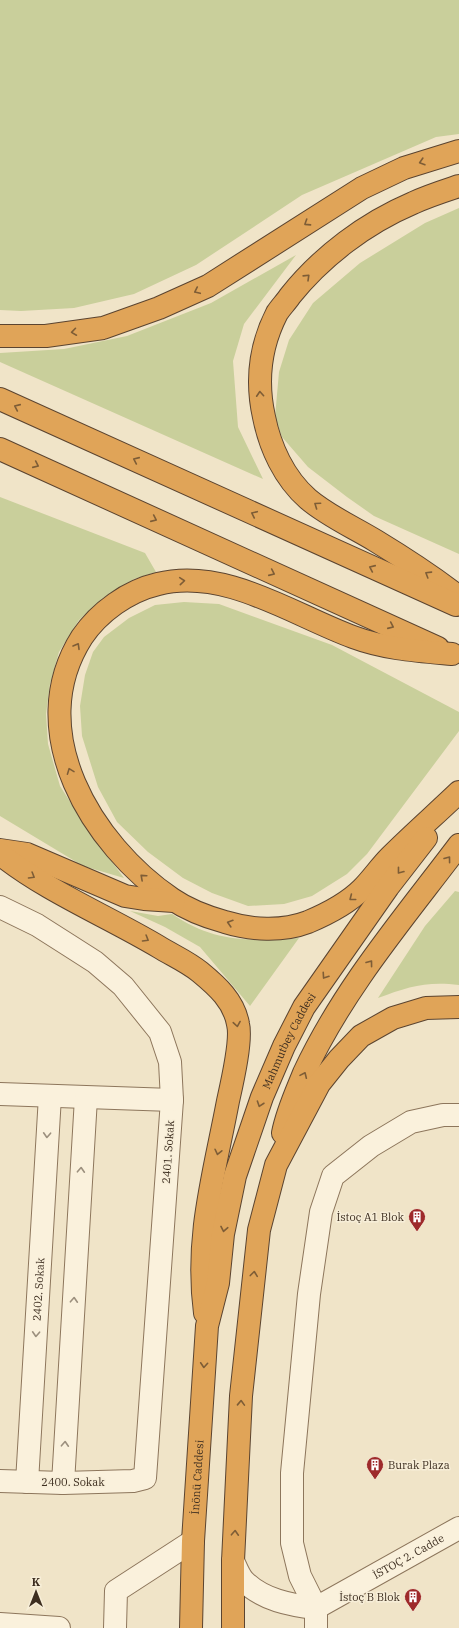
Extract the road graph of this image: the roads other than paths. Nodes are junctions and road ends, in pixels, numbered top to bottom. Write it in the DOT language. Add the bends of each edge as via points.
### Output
graph roads {
  1 [pos="459,151"];
  2 [pos="459,186"];
  3 [pos="0,336"];
  4 [pos="0,399"];
  5 [pos="0,449"];
  6 [pos="459,597"];
  7 [pos="459,607"];
  8 [pos="455,655"];
  9 [pos="459,792"];
  10 [pos="459,796"];
  11 [pos="459,845"];
  12 [pos="0,850"];
  13 [pos="0,854"];
  14 [pos="174,901"];
  15 [pos="0,907"];
  16 [pos="459,1007"];
  17 [pos="0,1094"];
  18 [pos="50,1096"];
  19 [pos="86,1098"];
  20 [pos="172,1100"];
  21 [pos="459,1114"];
  22 [pos="276,1165"];
  23 [pos="207,1326"];
  24 [pos="145,1478"];
  25 [pos="0,1480"];
  26 [pos="27,1482"];
  27 [pos="63,1483"];
  28 [pos="459,1528"];
  29 [pos="193,1541"];
  30 [pos="233,1561"];
  31 [pos="316,1618"];
  32 [pos="0,1624"];
  33 [pos="59,1628"];
  34 [pos="115,1628"];
  35 [pos="190,1628"];
  36 [pos="233,1628"];
  37 [pos="308,1628"];
  1 -- 3 [label="highway, one-way" via="404,168 362,188 208,286 159,308 103,328 46,336"];
  6 -- 2 [label="highway, one-way" via="438,580 308,499 282,467 266,426 259,395 260,364 267,335 278,312 300,284 331,254 367,227 413,203"];
  7 -- 4 [label="highway, one-way"];
  5 -- 8 [label="highway, one-way"];
  14 -- 8 [label="highway, one-way" via="144,878 98,827 74,782 64,750 59,702 66,667 76,647 102,613 127,596 158,584 189,580 219,583 245,591 355,638 399,650"];
  9 -- 14 [label="highway, one-way" via="388,860 362,890 342,905 305,923 277,929 246,928 193,911"];
  10 -- 23 [label="highway, Mahmutbey Caddesi, one-way" via="388,887 333,964 304,1007 284,1046 262,1097 235,1176 223,1234 218,1283"];
  22 -- 11 [label="highway, one-way" via="291,1102 315,1050 350,990"];
  12 -- 14 [label="highway" via="27,854 125,896 144,900"];
  13 -- 23 [label="highway, one-way" via="32,876 199,971 232,1005 239,1025 237,1056 203,1230 201,1286"];
  15 -- 20 [label="street, 2401. Sokak" via="64,942 95,962 123,986 160,1032 170,1062"];
  16 -- 22 [label="highway" via="426,1008 393,1018 361,1036 320,1084"];
  17 -- 18 [label="street"];
  18 -- 19 [label="street"];
  18 -- 26 [label="street, 2402. Sokak, one-way"];
  19 -- 20 [label="street"];
  27 -- 19 [label="street, one-way"];
  20 -- 24 [label="street, 2401. Sokak"];
  21 -- 31 [label="street" via="410,1122 371,1146 333,1176 321,1212 309,1294 292,1473 292,1543 300,1576"];
  30 -- 22 [label="highway, one-way" via="241,1396 250,1302 259,1230"];
  23 -- 29 [label="highway, İnönü Caddesi, one-way"];
  24 -- 27 [label="street, 2400. Sokak" via="133,1481"];
  25 -- 26 [label="street, 2400. Sokak"];
  26 -- 27 [label="street, 2400. Sokak"];
  28 -- 31 [label="street, İSTOÇ 2. Cadde"];
  29 -- 34 [label="street" via="116,1591"];
  29 -- 35 [label="highway, İnönü Caddesi"];
  30 -- 31 [label="street" via="242,1580 262,1595"];
  30 -- 36 [label="highway"];
  31 -- 37 [label="street"];
  32 -- 33 [label="street"];
}
